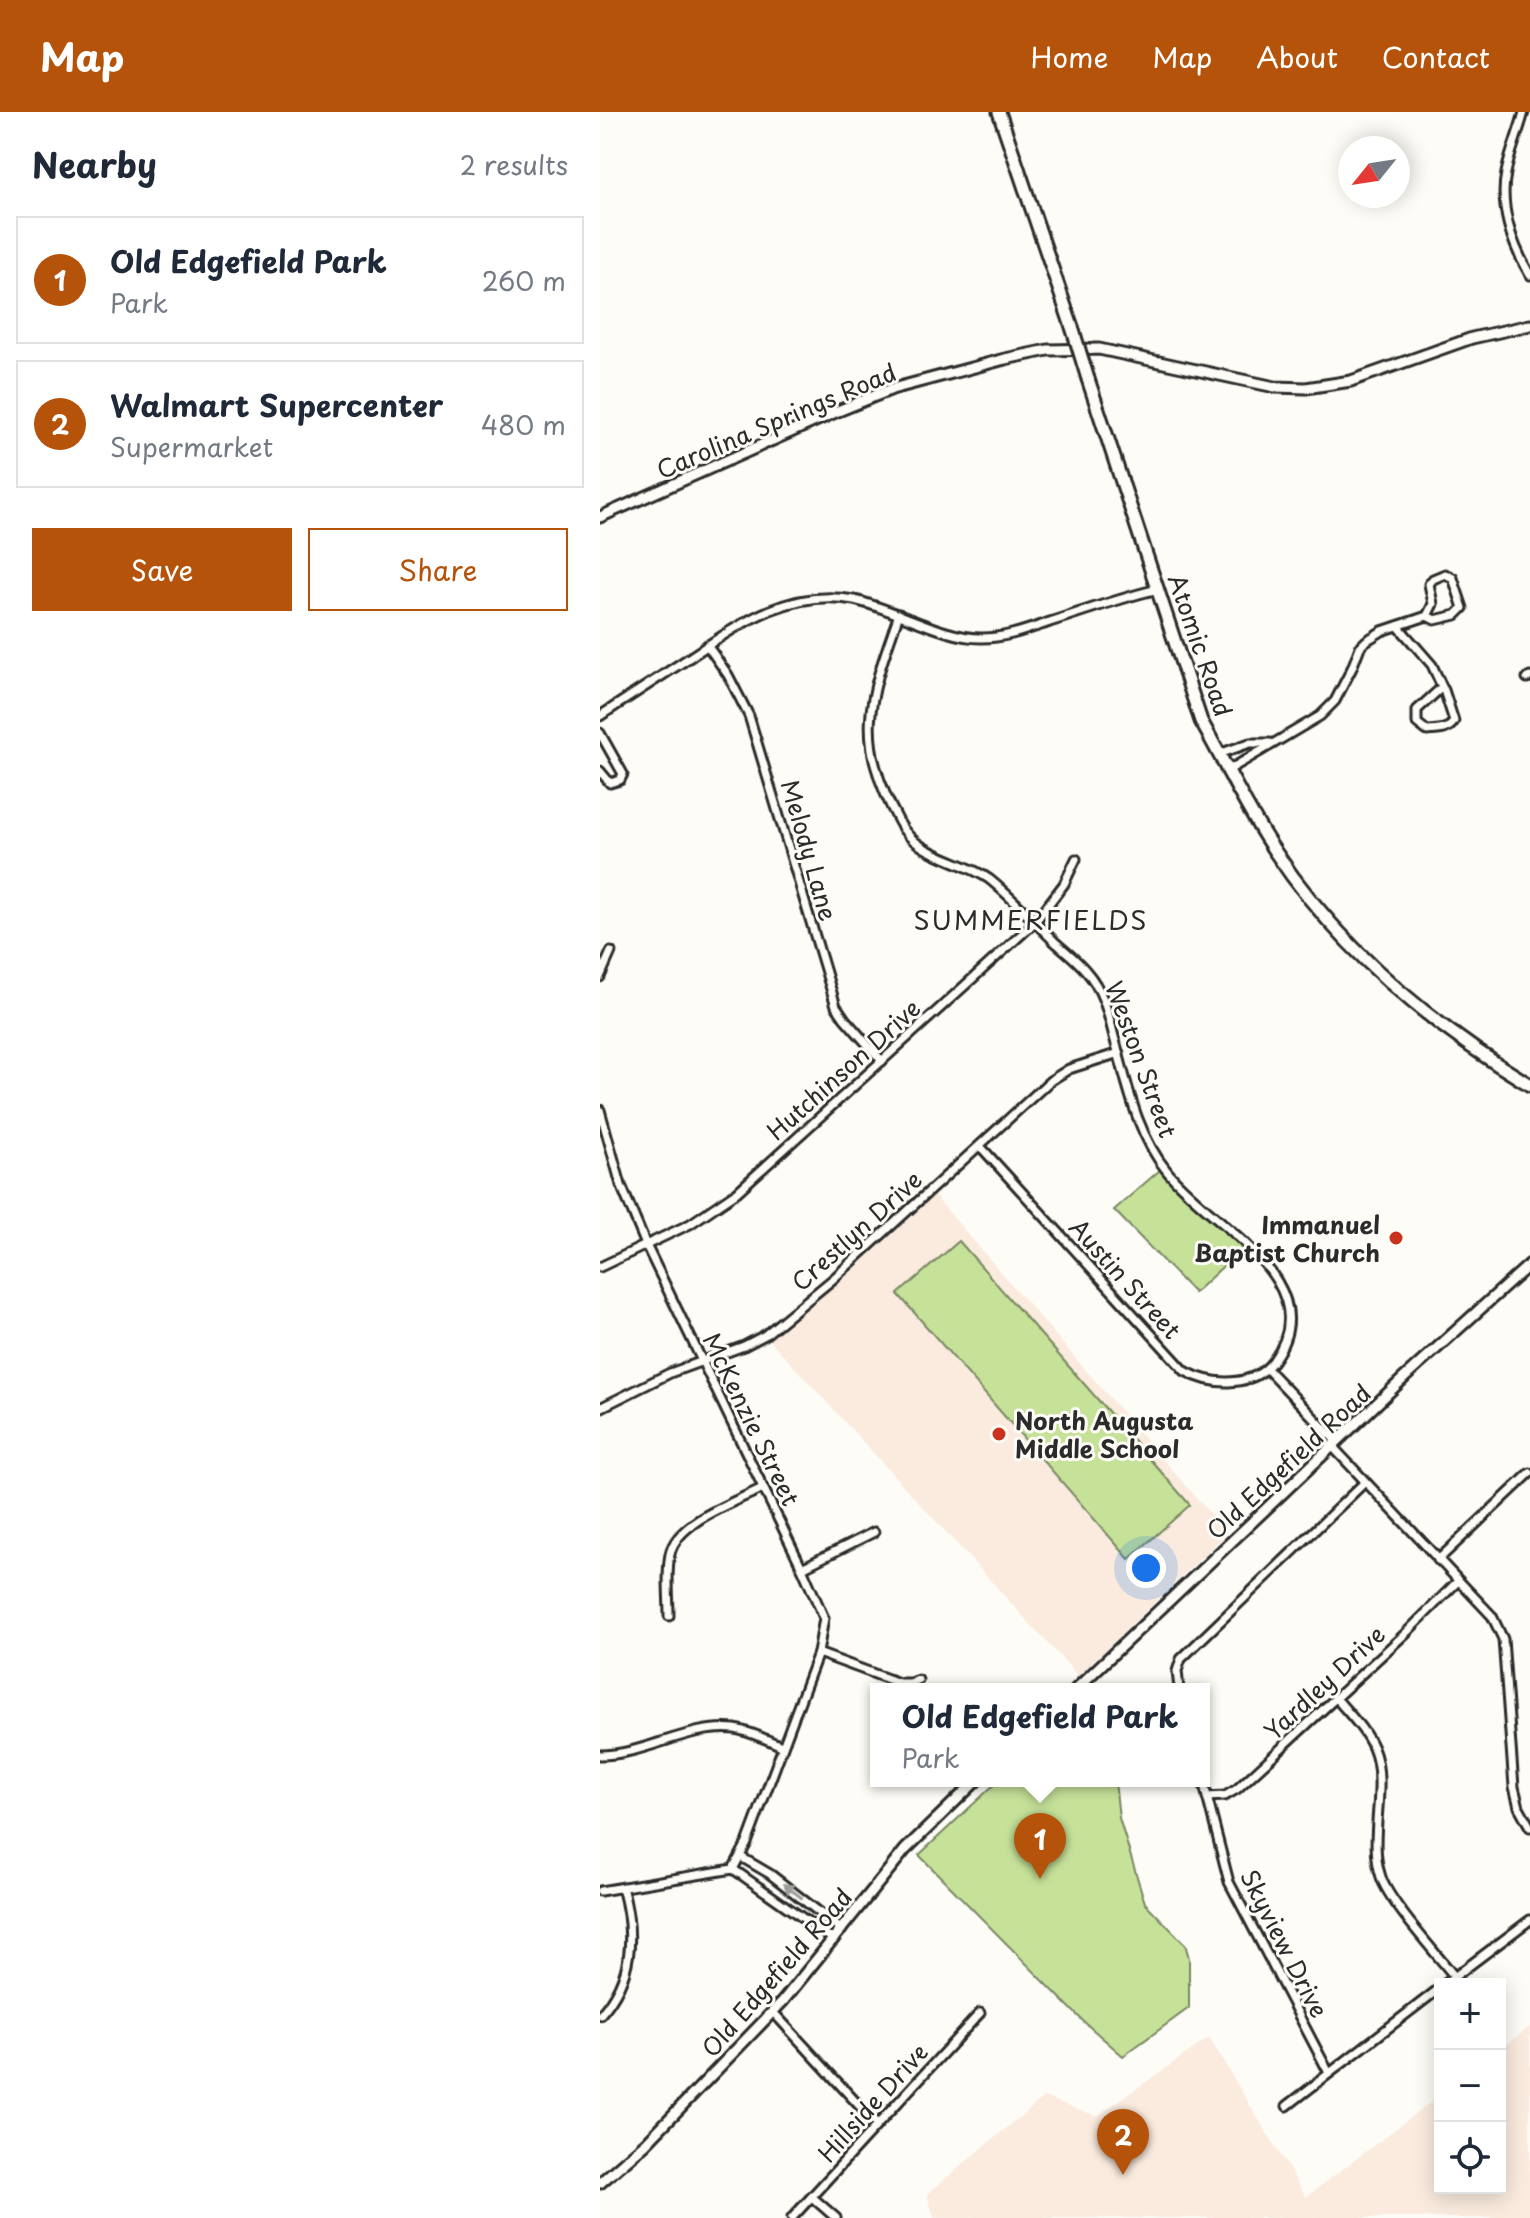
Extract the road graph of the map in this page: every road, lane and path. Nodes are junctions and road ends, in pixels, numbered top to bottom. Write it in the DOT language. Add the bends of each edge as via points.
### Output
graph roads {
  1 [pos="999,112"];
  2 [pos="1524,112"];
  3 [pos="1530,275"];
  4 [pos="1530,325"];
  5 [pos="600,517"];
  6 [pos="1158,589"];
  7 [pos="899,614"];
  8 [pos="1427,616"];
  9 [pos="1398,626"];
  10 [pos="707,645"];
  11 [pos="1444,690"];
  12 [pos="600,716"];
  13 [pos="600,733"];
  14 [pos="1276,741"];
  15 [pos="1219,754"];
  16 [pos="600,771"];
  17 [pos="1227,771"];
  18 [pos="1076,859"];
  19 [pos="1035,922"];
  20 [pos="611,952"];
  21 [pos="600,977"];
  22 [pos="1119,1053"];
  23 [pos="882,1061"];
  24 [pos="1530,1085"];
  25 [pos="600,1110"];
  26 [pos="980,1146"];
  27 [pos="646,1245"];
  28 [pos="1530,1264"];
  29 [pos="600,1267"];
  30 [pos="701,1360"];
  31 [pos="1267,1369"];
  32 [pos="600,1408"];
  33 [pos="1334,1444"];
  34 [pos="1530,1473"];
  35 [pos="1365,1482"];
  36 [pos="763,1488"];
  37 [pos="874,1532"];
  38 [pos="1438,1560"];
  39 [pos="802,1568"];
  40 [pos="1458,1581"];
  41 [pos="669,1616"];
  42 [pos="818,1653"];
  43 [pos="918,1680"];
  44 [pos="1082,1683"];
  45 [pos="1178,1683"];
  46 [pos="1336,1698"];
  47 [pos="782,1746"];
  48 [pos="600,1755"];
  49 [pos="970,1787"];
  50 [pos="1204,1787"];
  51 [pos="1207,1797"];
  52 [pos="1530,1827"];
  53 [pos="741,1857"];
  54 [pos="733,1869"];
  55 [pos="622,1887"];
  56 [pos="600,1891"];
  57 [pos="1530,1920"];
  58 [pos="842,1930"];
  59 [pos="834,1940"];
  60 [pos="1454,1976"];
  61 [pos="1452,1978"];
  62 [pos="1434,1992"];
  63 [pos="773,2012"];
  64 [pos="980,2013"];
  65 [pos="600,2015"];
  66 [pos="1329,2073"];
  67 [pos="1287,2106"];
  68 [pos="877,2125"];
  69 [pos="600,2183"];
  70 [pos="812,2197"];
  71 [pos="792,2218"];
  72 [pos="836,2218"];
  1 -- 6 [label="main road, Atomic Road, bridge"];
  2 -- 3 [label="street" via="1506,174 1505,201 1510,230"];
  4 -- 5 [label="street, Carolina Springs Road" via="1472,338 1351,381 1306,388 1275,387 1116,352 1048,350 892,389"];
  6 -- 7 [label="street" via="991,638 978,639"];
  6 -- 15 [label="main road, Atomic Road" via="1201,721"];
  7 -- 10 [label="street" via="843,599 804,600 755,615"];
  7 -- 19 [label="street, Weston Street" via="870,707 870,742 898,821 916,843 978,872"];
  8 -- 8 [label="street" via="1435,620 1461,611 1451,576 1430,581 1433,604"];
  8 -- 9 [label="street"];
  9 -- 11 [label="street" via="1432,665"];
  9 -- 14 [label="street" via="1360,647 1339,695 1320,716"];
  10 -- 12 [label="street"];
  10 -- 23 [label="street, Melody Lane" via="749,716 836,1006"];
  11 -- 11 [label="street" via="1453,724 1423,729 1416,720 1419,706"];
  13 -- 16 [label="street" via="623,774 610,783"];
  14 -- 15 [label="street"];
  14 -- 17 [label="street"];
  15 -- 17 [label="main road, Atomic Road"];
  17 -- 24 [label="main road, Atomic Road" via="1274,852 1343,938 1409,1001"];
  18 -- 19 [label="street, Hutchinson Drive"];
  19 -- 22 [label="street, Weston Street" via="1094,980"];
  19 -- 23 [label="street, Hutchinson Drive"];
  20 -- 21 [label="street"];
  22 -- 26 [label="street, Crestlyn Drive" via="1050,1081"];
  22 -- 31 [label="street, Weston Street" via="1136,1116 1159,1162 1283,1288 1287,1334"];
  23 -- 27 [label="street, Hutchinson Drive" via="722,1204"];
  25 -- 27 [label="street, McKenzie Street" via="621,1185"];
  26 -- 30 [label="street, Crestlyn Drive" via="765,1335"];
  26 -- 31 [label="street, Austin Street" via="1178,1365 1203,1379 1226,1382"];
  27 -- 29 [label="street, Hutchinson Drive"];
  27 -- 30 [label="street, McKenzie Street"];
  28 -- 33 [label="street, Old Edgefield Road"];
  30 -- 32 [label="street, Crestlyn Drive"];
  30 -- 36 [label="street, McKenzie Street"];
  31 -- 33 [label="street"];
  33 -- 35 [label="street"];
  33 -- 44 [label="street, Old Edgefield Road"];
  34 -- 38 [label="street"];
  35 -- 38 [label="street"];
  35 -- 45 [label="street" via="1181,1659"];
  36 -- 39 [label="street, McKenzie Street"];
  36 -- 41 [label="street" via="679,1536 669,1556"];
  37 -- 39 [label="street"];
  38 -- 40 [label="street"];
  39 -- 42 [label="street, McKenzie Street" via="824,1618"];
  40 -- 46 [label="street, Yardley Drive"];
  40 -- 52 [label="street" via="1492,1616 1503,1639 1514,1787"];
  42 -- 43 [label="street" via="899,1683"];
  42 -- 47 [label="street, McKenzie Street"];
  46 -- 51 [label="street, Yardley Drive" via="1237,1789"];
  46 -- 60 [label="street" via="1376,1755 1376,1846 1382,1881"];
  47 -- 48 [label="street" via="748,1732 722,1729"];
  47 -- 53 [label="street, McKenzie Street"];
  49 -- 58 [label="street, Old Edgefield Road" via="905,1850"];
  50 -- 51 [label="street, Skyview Drive"];
  51 -- 66 [label="street, Skyview Drive" via="1229,1882"];
  53 -- 54 [label="street, McKenzie Street"];
  58 -- 53 [label="street, one-way"];
  54 -- 55 [label="street"];
  54 -- 59 [label="street"];
  55 -- 56 [label="street"];
  55 -- 65 [label="street" via="630,1955 620,1987"];
  57 -- 60 [label="street"];
  58 -- 59 [label="street, Old Edgefield Road"];
  59 -- 63 [label="street, Old Edgefield Road"];
  60 -- 61 [label="street"];
  62 -- 66 [label="street"];
  63 -- 68 [label="street"];
  63 -- 69 [label="street, Old Edgefield Road"];
  64 -- 68 [label="street, Hillside Drive"];
  66 -- 67 [label="street"];
  68 -- 70 [label="street, Hillside Drive"];
  70 -- 71 [label="street, Hillside Drive"];
  70 -- 72 [label="street"];
}
